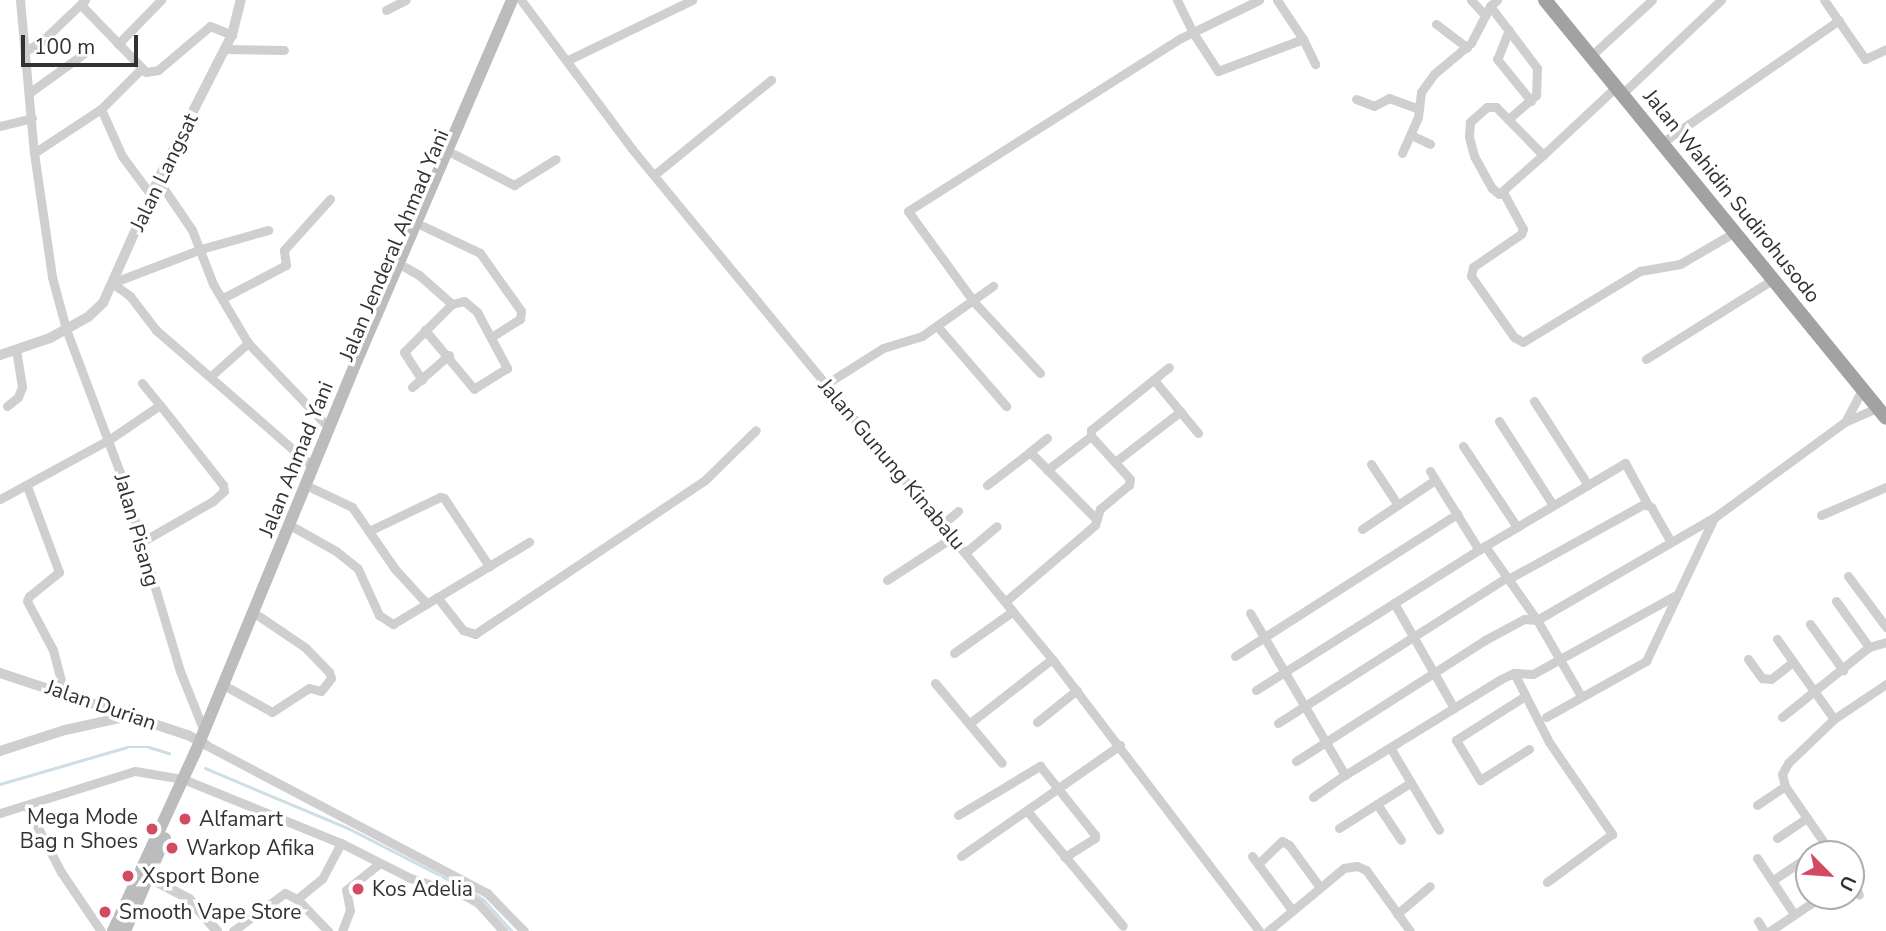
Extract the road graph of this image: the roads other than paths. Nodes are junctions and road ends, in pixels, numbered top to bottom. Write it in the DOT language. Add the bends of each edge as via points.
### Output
graph roads {
  1 [pos="20,0"];
  2 [pos="161,0"];
  3 [pos="241,0"];
  4 [pos="406,0"];
  5 [pos="512,0"];
  6 [pos="521,0"];
  7 [pos="692,0"];
  8 [pos="1177,0"];
  9 [pos="1259,0"];
  10 [pos="1276,0"];
  11 [pos="1471,0"];
  12 [pos="1545,0"];
  13 [pos="1651,0"];
  14 [pos="1721,0"];
  15 [pos="1824,0"];
  16 [pos="83,2"];
  17 [pos="1490,7"];
  18 [pos="386,10"];
  19 [pos="1839,20"];
  20 [pos="1436,24"];
  21 [pos="1509,30"];
  22 [pos="1192,31"];
  23 [pos="232,35"];
  24 [pos="1303,40"];
  25 [pos="118,44"];
  26 [pos="1467,47"];
  27 [pos="225,49"];
  28 [pos="1886,49"];
  29 [pos="284,50"];
  30 [pos="25,51"];
  31 [pos="83,54"];
  32 [pos="1592,55"];
  33 [pos="568,60"];
  34 [pos="1315,64"];
  35 [pos="142,68"];
  36 [pos="771,80"];
  37 [pos="1620,90"];
  38 [pos="29,93"];
  39 [pos="1356,99"];
  40 [pos="1531,101"];
  41 [pos="100,108"];
  42 [pos="1419,109"];
  43 [pos="32,118"];
  44 [pos="1508,119"];
  45 [pos="0,126"];
  46 [pos="1411,135"];
  47 [pos="1663,142"];
  48 [pos="1430,145"];
  49 [pos="34,153"];
  50 [pos="454,153"];
  51 [pos="1402,153"];
  52 [pos="1543,155"];
  53 [pos="556,159"];
  54 [pos="654,174"];
  55 [pos="158,180"];
  56 [pos="1503,192"];
  57 [pos="151,195"];
  58 [pos="330,199"];
  59 [pos="423,226"];
  60 [pos="268,230"];
  61 [pos="1735,232"];
  62 [pos="201,249"];
  63 [pos="405,260"];
  64 [pos="1772,280"];
  65 [pos="112,283"];
  66 [pos="993,286"];
  67 [pos="223,298"];
  68 [pos="974,302"];
  69 [pos="452,304"];
  70 [pos="937,326"];
  71 [pos="66,329"];
  72 [pos="425,330"];
  73 [pos="493,337"];
  74 [pos="248,343"];
  75 [pos="16,351"];
  76 [pos="0,355"];
  77 [pos="449,355"];
  78 [pos="1646,359"];
  79 [pos="361,362"];
  80 [pos="1169,367"];
  81 [pos="1040,373"];
  82 [pos="211,376"];
  83 [pos="422,380"];
  84 [pos="1154,380"];
  85 [pos="142,383"];
  86 [pos="826,384"];
  87 [pos="412,387"];
  88 [pos="1862,390"];
  89 [pos="1534,401"];
  90 [pos="160,405"];
  91 [pos="7,406"];
  92 [pos="1006,406"];
  93 [pos="1181,411"];
  94 [pos="1881,413"];
  95 [pos="1499,421"];
  96 [pos="1845,422"];
  97 [pos="329,428"];
  98 [pos="756,429"];
  99 [pos="1198,433"];
  100 [pos="1091,436"];
  101 [pos="1047,438"];
  102 [pos="110,439"];
  103 [pos="1463,446"];
  104 [pos="1030,452"];
  105 [pos="1115,462"];
  106 [pos="1371,464"];
  107 [pos="313,467"];
  108 [pos="1047,470"];
  109 [pos="1430,471"];
  110 [pos="1435,480"];
  111 [pos="987,485"];
  112 [pos="1588,485"];
  113 [pos="27,486"];
  114 [pos="1886,487"];
  115 [pos="312,488"];
  116 [pos="0,499"];
  117 [pos="1398,505"];
  118 [pos="1553,505"];
  119 [pos="1648,505"];
  120 [pos="958,511"];
  121 [pos="1457,514"];
  122 [pos="1821,515"];
  123 [pos="1715,517"];
  124 [pos="1097,520"];
  125 [pos="943,524"];
  126 [pos="997,526"];
  127 [pos="1517,527"];
  128 [pos="295,528"];
  129 [pos="1362,529"];
  130 [pos="369,531"];
  131 [pos="953,537"];
  132 [pos="529,542"];
  133 [pos="1671,542"];
  134 [pos="140,543"];
  135 [pos="1482,548"];
  136 [pos="966,552"];
  137 [pos="489,566"];
  138 [pos="1848,576"];
  139 [pos="1508,578"];
  140 [pos="887,580"];
  141 [pos="1676,595"];
  142 [pos="438,597"];
  143 [pos="1006,601"];
  144 [pos="1836,601"];
  145 [pos="427,604"];
  146 [pos="1394,604"];
  147 [pos="1013,611"];
  148 [pos="1250,613"];
  149 [pos="259,616"];
  150 [pos="1537,620"];
  151 [pos="1810,624"];
  152 [pos="1886,627"];
  153 [pos="1265,638"];
  154 [pos="1414,638"];
  155 [pos="1777,639"];
  156 [pos="1886,642"];
  157 [pos="1868,647"];
  158 [pos="954,653"];
  159 [pos="1236,656"];
  160 [pos="1052,659"];
  161 [pos="1748,659"];
  162 [pos="1559,660"];
  163 [pos="1793,662"];
  164 [pos="1843,670"];
  165 [pos="1286,672"];
  166 [pos="1434,672"];
  167 [pos="0,673"];
  168 [pos="1514,673"];
  169 [pos="935,683"];
  170 [pos="1886,684"];
  171 [pos="229,688"];
  172 [pos="1077,690"];
  173 [pos="1256,690"];
  174 [pos="1816,691"];
  175 [pos="64,692"];
  176 [pos="1525,696"];
  177 [pos="1581,696"];
  178 [pos="1304,707"];
  179 [pos="1454,708"];
  180 [pos="129,716"];
  181 [pos="1546,717"];
  182 [pos="1782,717"];
  183 [pos="1834,719"];
  184 [pos="970,723"];
  185 [pos="1037,723"];
  186 [pos="1278,723"];
  187 [pos="1324,742"];
  188 [pos="202,745"];
  189 [pos="1120,745"];
  190 [pos="1391,749"];
  191 [pos="1529,749"];
  192 [pos="0,751"];
  193 [pos="1296,761"];
  194 [pos="1002,763"];
  195 [pos="1345,775"];
  196 [pos="188,776"];
  197 [pos="1410,783"];
  198 [pos="1786,786"];
  199 [pos="1058,789"];
  200 [pos="1313,797"];
  201 [pos="1377,804"];
  202 [pos="1757,805"];
  203 [pos="26,806"];
  204 [pos="1028,812"];
  205 [pos="0,813"];
  206 [pos="958,815"];
  207 [pos="1807,818"];
  208 [pos="1339,828"];
  209 [pos="1439,830"];
  210 [pos="1777,838"];
  211 [pos="1401,840"];
  212 [pos="1822,840"];
  213 [pos="341,843"];
  214 [pos="961,856"];
  215 [pos="1065,857"];
  216 [pos="1757,858"];
  217 [pos="380,863"];
  218 [pos="1795,866"];
  219 [pos="148,877"];
  220 [pos="1773,880"];
  221 [pos="1547,882"];
  222 [pos="1319,886"];
  223 [pos="1430,887"];
  224 [pos="297,899"];
  225 [pos="1292,909"];
  226 [pos="1800,910"];
  227 [pos="1398,914"];
  228 [pos="1794,914"];
  229 [pos="1758,921"];
  230 [pos="1123,926"];
  231 [pos="500,928"];
  232 [pos="101,931"];
  233 [pos="113,931"];
  234 [pos="125,931"];
  235 [pos="217,931"];
  236 [pos="233,931"];
  237 [pos="328,931"];
  238 [pos="342,931"];
  239 [pos="488,931"];
  240 [pos="524,931"];
  241 [pos="1259,931"];
  242 [pos="1268,931"];
  243 [pos="1410,931"];
  244 [pos="1764,931"];
  245 [pos="1770,931"];
  1 -- 30 [label="street, Jalan Pisang"];
  2 -- 25 [label="street"];
  3 -- 23 [label="street, Jalan Langsat"];
  4 -- 18 [label="street"];
  5 -- 63 [label="main road, Jalan Ahmad Yani"];
  6 -- 33 [label="street, Jalan Gunung Kinabalu"];
  6 -- 50 [label="main road, Jalan Jenderal Ahmad Yani"];
  7 -- 33 [label="street"];
  8 -- 22 [label="street"];
  9 -- 22 [label="street"];
  10 -- 24 [label="street"];
  11 -- 17 [label="street"];
  12 -- 32 [label="highway, Jalan Wahidin Sudirohusodo"];
  13 -- 32 [label="street"];
  14 -- 37 [label="street"];
  15 -- 19 [label="street"];
  16 -- 25 [label="street"];
  16 -- 30 [label="street"];
  17 -- 21 [label="street"];
  17 -- 26 [label="street"];
  19 -- 28 [label="street" via="1865,59"];
  19 -- 47 [label="street"];
  20 -- 26 [label="street"];
  21 -- 40 [label="street" via="1536,65 1538,88"];
  21 -- 40 [label="street" via="1497,59"];
  22 -- 24 [label="street" via="1218,71"];
  22 -- 68 [label="street" via="908,211"];
  23 -- 27 [label="street, Jalan Langsat"];
  23 -- 35 [label="street" via="210,26 158,70"];
  24 -- 34 [label="street"];
  25 -- 35 [label="street"];
  26 -- 42 [label="street" via="1426,84"];
  27 -- 29 [label="street"];
  27 -- 55 [label="street, Jalan Langsat"];
  30 -- 38 [label="street, Jalan Pisang"];
  31 -- 38 [label="street"];
  32 -- 37 [label="highway, Jalan Wahidin Sudirohusodo"];
  33 -- 54 [label="street, Jalan Gunung Kinabalu"];
  35 -- 41 [label="street"];
  36 -- 54 [label="street"];
  37 -- 47 [label="highway, Jalan Wahidin Sudirohusodo"];
  37 -- 52 [label="street"];
  38 -- 43 [label="street, Jalan Pisang"];
  39 -- 42 [label="street" via="1374,106 1389,98"];
  40 -- 44 [label="street"];
  41 -- 49 [label="street"];
  41 -- 57 [label="street" via="122,156"];
  42 -- 46 [label="street"];
  43 -- 45 [label="street"];
  43 -- 49 [label="street, Jalan Pisang"];
  44 -- 52 [label="street"];
  44 -- 56 [label="street" via="1489,106 1468,130 1480,170 1494,192"];
  46 -- 48 [label="street"];
  46 -- 51 [label="street"];
  47 -- 61 [label="highway, Jalan Wahidin Sudirohusodo"];
  49 -- 71 [label="street, Jalan Pisang" via="52,277"];
  50 -- 53 [label="street" via="513,185"];
  50 -- 59 [label="main road, Jalan Jenderal Ahmad Yani"];
  52 -- 56 [label="street"];
  54 -- 86 [label="street, Jalan Gunung Kinabalu"];
  55 -- 57 [label="street, Jalan Langsat"];
  55 -- 62 [label="street" via="182,211"];
  56 -- 61 [label="street" via="1523,229 1473,267 1471,276 1514,337 1523,342 1640,271 1680,264"];
  57 -- 65 [label="street, Jalan Langsat"];
  58 -- 67 [label="street" via="286,246 282,254 285,266"];
  59 -- 63 [label="main road, Jalan Jenderal Ahmad Yani"];
  59 -- 73 [label="street" via="480,253 521,311 520,320"];
  60 -- 62 [label="street"];
  61 -- 64 [label="highway, Jalan Wahidin Sudirohusodo"];
  62 -- 65 [label="street"];
  62 -- 67 [label="street"];
  63 -- 69 [label="street"];
  63 -- 79 [label="main road, Jalan Ahmad Yani"];
  64 -- 78 [label="street"];
  64 -- 88 [label="highway, Jalan Wahidin Sudirohusodo"];
  65 -- 71 [label="street, Jalan Langsat" via="95,311"];
  65 -- 82 [label="street" via="130,296 156,330"];
  66 -- 68 [label="street"];
  67 -- 74 [label="street"];
  68 -- 70 [label="street"];
  68 -- 81 [label="street"];
  69 -- 72 [label="street"];
  69 -- 73 [label="street" via="464,301"];
  70 -- 86 [label="street" via="920,337 883,348"];
  70 -- 92 [label="street"];
  71 -- 75 [label="street, Jalan Langsat"];
  71 -- 102 [label="street, Jalan Pisang"];
  72 -- 77 [label="street"];
  72 -- 83 [label="street" via="404,354"];
  73 -- 77 [label="street" via="508,368 477,389"];
  74 -- 82 [label="street"];
  74 -- 97 [label="street"];
  75 -- 76 [label="street, Jalan Langsat"];
  75 -- 91 [label="street" via="22,387"];
  77 -- 83 [label="street"];
  79 -- 97 [label="main road, Jalan Ahmad Yani"];
  79 -- 115 [label="main road, Jalan Jenderal Ahmad Yani"];
  80 -- 84 [label="street"];
  82 -- 107 [label="street"];
  83 -- 87 [label="street"];
  84 -- 93 [label="street"];
  84 -- 100 [label="street" via="1092,428"];
  85 -- 90 [label="street"];
  86 -- 125 [label="street, Jalan Gunung Kinabalu"];
  88 -- 94 [label="highway, Jalan Wahidin Sudirohusodo"];
  88 -- 96 [label="street"];
  89 -- 112 [label="street"];
  90 -- 102 [label="street"];
  90 -- 134 [label="street" via="224,491"];
  93 -- 99 [label="street"];
  93 -- 105 [label="street"];
  94 -- 96 [label="street"];
  95 -- 118 [label="street"];
  96 -- 123 [label="street"];
  97 -- 107 [label="main road, Jalan Ahmad Yani"];
  98 -- 142 [label="street" via="705,480 475,634 463,630"];
  100 -- 105 [label="street"];
  100 -- 108 [label="street"];
  101 -- 104 [label="street"];
  102 -- 113 [label="street"];
  102 -- 134 [label="street, Jalan Pisang"];
  103 -- 127 [label="street"];
  104 -- 108 [label="street"];
  104 -- 111 [label="street"];
  105 -- 124 [label="street" via="1130,483 1100,509"];
  106 -- 117 [label="street"];
  107 -- 188 [label="main road, Jalan Ahmad Yani"];
  108 -- 124 [label="street"];
  109 -- 110 [label="street"];
  110 -- 117 [label="street"];
  110 -- 121 [label="street"];
  112 -- 118 [label="street"];
  112 -- 119 [label="street" via="1625,463"];
  113 -- 116 [label="street"];
  113 -- 175 [label="street" via="59,572 27,601 53,650"];
  114 -- 122 [label="street"];
  115 -- 128 [label="main road, Jalan Jenderal Ahmad Yani"];
  115 -- 130 [label="street" via="352,507"];
  117 -- 129 [label="street"];
  118 -- 127 [label="street"];
  119 -- 133 [label="street"];
  119 -- 139 [label="street"];
  120 -- 125 [label="street"];
  121 -- 135 [label="street"];
  121 -- 153 [label="street"];
  123 -- 133 [label="street"];
  123 -- 141 [label="street"];
  124 -- 143 [label="street"];
  125 -- 131 [label="street, Jalan Gunung Kinabalu"];
  126 -- 136 [label="street"];
  127 -- 135 [label="street"];
  128 -- 145 [label="street" via="358,569 378,613 391,624"];
  128 -- 149 [label="main road, Jalan Jenderal Ahmad Yani"];
  130 -- 137 [label="street" via="444,498"];
  130 -- 145 [label="street"];
  131 -- 136 [label="street, Jalan Gunung Kinabalu"];
  131 -- 140 [label="street"];
  132 -- 137 [label="street"];
  133 -- 150 [label="street"];
  134 -- 188 [label="street, Jalan Pisang"];
  135 -- 139 [label="street"];
  135 -- 146 [label="street"];
  136 -- 143 [label="street, Jalan Gunung Kinabalu"];
  137 -- 142 [label="street"];
  138 -- 152 [label="street"];
  139 -- 150 [label="street"];
  139 -- 154 [label="street"];
  141 -- 162 [label="street"];
  141 -- 177 [label="street" via="1646,661"];
  142 -- 145 [label="street"];
  143 -- 147 [label="street, Jalan Gunung Kinabalu"];
  144 -- 157 [label="street"];
  146 -- 154 [label="street"];
  146 -- 165 [label="street"];
  147 -- 158 [label="street"];
  147 -- 160 [label="street, Jalan Gunung Kinabalu"];
  148 -- 153 [label="street"];
  149 -- 171 [label="main road, Jalan Jenderal Ahmad Yani"];
  149 -- 171 [label="street" via="306,648 331,678 321,691 309,688 272,712"];
  150 -- 162 [label="street"];
  150 -- 166 [label="street" via="1524,620"];
  151 -- 164 [label="street"];
  153 -- 159 [label="street"];
  153 -- 165 [label="street"];
  154 -- 166 [label="street"];
  154 -- 178 [label="street"];
  155 -- 163 [label="street"];
  156 -- 157 [label="street"];
  157 -- 164 [label="street"];
  160 -- 172 [label="street, Jalan Gunung Kinabalu"];
  160 -- 184 [label="street"];
  161 -- 163 [label="street" via="1762,678 1771,679"];
  162 -- 168 [label="street" via="1532,674"];
  162 -- 177 [label="street"];
  163 -- 174 [label="street"];
  164 -- 174 [label="street"];
  165 -- 173 [label="street"];
  165 -- 178 [label="street"];
  166 -- 179 [label="street"];
  166 -- 187 [label="street"];
  167 -- 175 [label="street, Jalan Durian"];
  168 -- 176 [label="street"];
  168 -- 179 [label="street"];
  169 -- 184 [label="street"];
  170 -- 183 [label="street"];
  171 -- 188 [label="main road, Jalan Jenderal Ahmad Yani"];
  172 -- 185 [label="street"];
  172 -- 189 [label="street, Jalan Gunung Kinabalu"];
  174 -- 182 [label="street"];
  174 -- 183 [label="street"];
  175 -- 180 [label="street, Jalan Durian"];
  176 -- 191 [label="street" via="1456,740 1479,780"];
  176 -- 221 [label="street" via="1549,742 1612,834"];
  177 -- 181 [label="street"];
  178 -- 186 [label="street"];
  178 -- 187 [label="street"];
  179 -- 190 [label="street"];
  180 -- 188 [label="street, Jalan Durian"];
  180 -- 192 [label="street"];
  183 -- 198 [label="street" via="1788,763 1782,774"];
  184 -- 194 [label="street"];
  187 -- 193 [label="street"];
  187 -- 195 [label="street"];
  188 -- 196 [label="main road, Jalan Ahmad Yani"];
  188 -- 240 [label="street" via="487,893"];
  189 -- 199 [label="street"];
  189 -- 241 [label="street, Jalan Gunung Kinabalu"];
  190 -- 195 [label="street"];
  190 -- 197 [label="street"];
  195 -- 200 [label="street"];
  196 -- 203 [label="street" via="135,771"];
  196 -- 213 [label="street"];
  196 -- 219 [label="main road"];
  196 -- 233 [label="main road, Jalan Ahmad Yani"];
  197 -- 201 [label="street"];
  197 -- 209 [label="street"];
  198 -- 202 [label="street"];
  198 -- 207 [label="street"];
  199 -- 204 [label="street"];
  199 -- 206 [label="street" via="1039,766"];
  199 -- 215 [label="street" via="1096,836"];
  201 -- 208 [label="street"];
  201 -- 211 [label="street"];
  203 -- 205 [label="street"];
  203 -- 232 [label="street" via="61,872"];
  204 -- 214 [label="street"];
  204 -- 215 [label="street"];
  207 -- 210 [label="street"];
  207 -- 212 [label="street"];
  213 -- 217 [label="street"];
  213 -- 224 [label="street" via="328,872"];
  215 -- 230 [label="street"];
  216 -- 220 [label="street"];
  217 -- 231 [label="street" via="466,896"];
  217 -- 238 [label="street" via="346,890 350,910"];
  218 -- 220 [label="street"];
  219 -- 234 [label="main road"];
  219 -- 235 [label="street" via="189,899"];
  220 -- 228 [label="street"];
  222 -- 225 [label="street"];
  222 -- 225 [label="street" via="1282,841 1255,860"];
  222 -- 227 [label="street" via="1344,868 1361,867"];
  223 -- 227 [label="street"];
  224 -- 236 [label="street" via="285,893"];
  224 -- 237 [label="street"];
  225 -- 242 [label="street"];
  226 -- 228 [label="street"];
  227 -- 243 [label="street"];
  228 -- 245 [label="street"];
  229 -- 244 [label="street"];
  231 -- 239 [label="street"];
}
